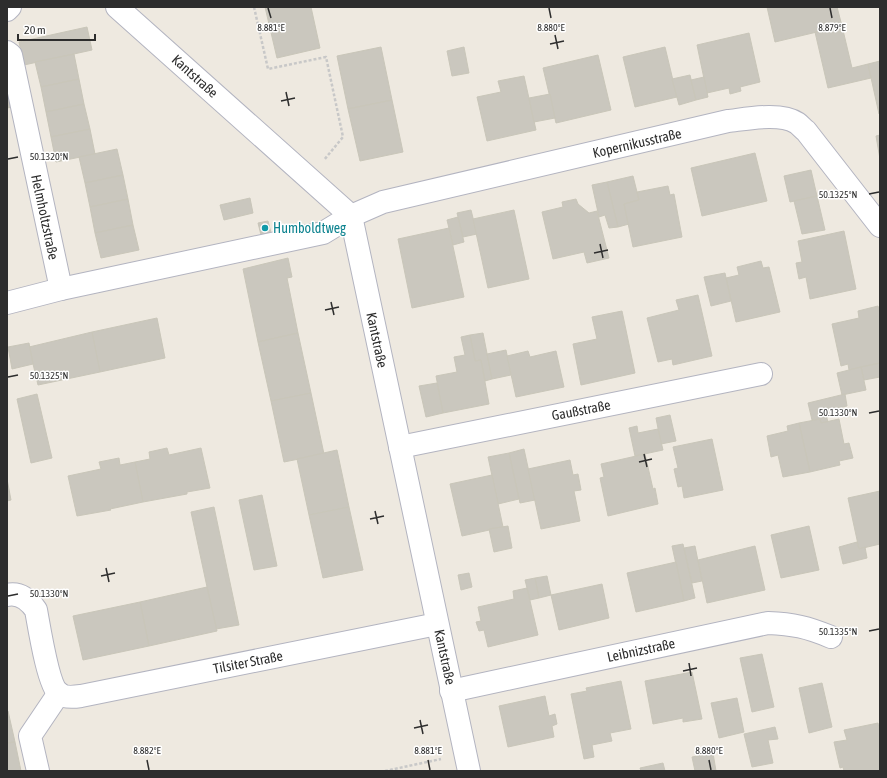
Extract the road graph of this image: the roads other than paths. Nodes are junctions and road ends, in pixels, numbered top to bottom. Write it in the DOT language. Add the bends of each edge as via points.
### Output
graph roads {
  1 [pos="10,7"];
  2 [pos="118,7"];
  3 [pos="7,10"];
  4 [pos="7,52"];
  5 [pos="351,216"];
  6 [pos="880,226"];
  7 [pos="61,289"];
  8 [pos="7,303"];
  9 [pos="761,374"];
  10 [pos="400,447"];
  11 [pos="7,595"];
  12 [pos="438,624"];
  13 [pos="830,637"];
  14 [pos="451,690"];
  15 [pos="59,694"];
  16 [pos="467,762"];
  17 [pos="38,771"];
  1 -- 3 [label="street"];
  2 -- 5 [label="street, Kantstraße"];
  4 -- 7 [label="street, Helmholtzstraße" via="11,56"];
  5 -- 6 [label="street, Kopernikusstraße" via="383,202 728,121 781,117 796,122 806,131"];
  5 -- 7 [label="street" via="323,233"];
  5 -- 10 [label="street, Kantstraße"];
  7 -- 8 [label="street"];
  9 -- 10 [label="street, Gaußstraße"];
  10 -- 12 [label="street, Kantstraße"];
  11 -- 15 [label="street" via="22,596 30,601 36,610 49,674"];
  12 -- 14 [label="street, Kantstraße"];
  12 -- 15 [label="street, Tilsiter Straße" via="81,696 69,697"];
  13 -- 14 [label="street, Leibnizstraße" via="809,628 768,623"];
  14 -- 16 [label="street, Kantstraße"];
  15 -- 17 [label="street" via="30,736"];
}
